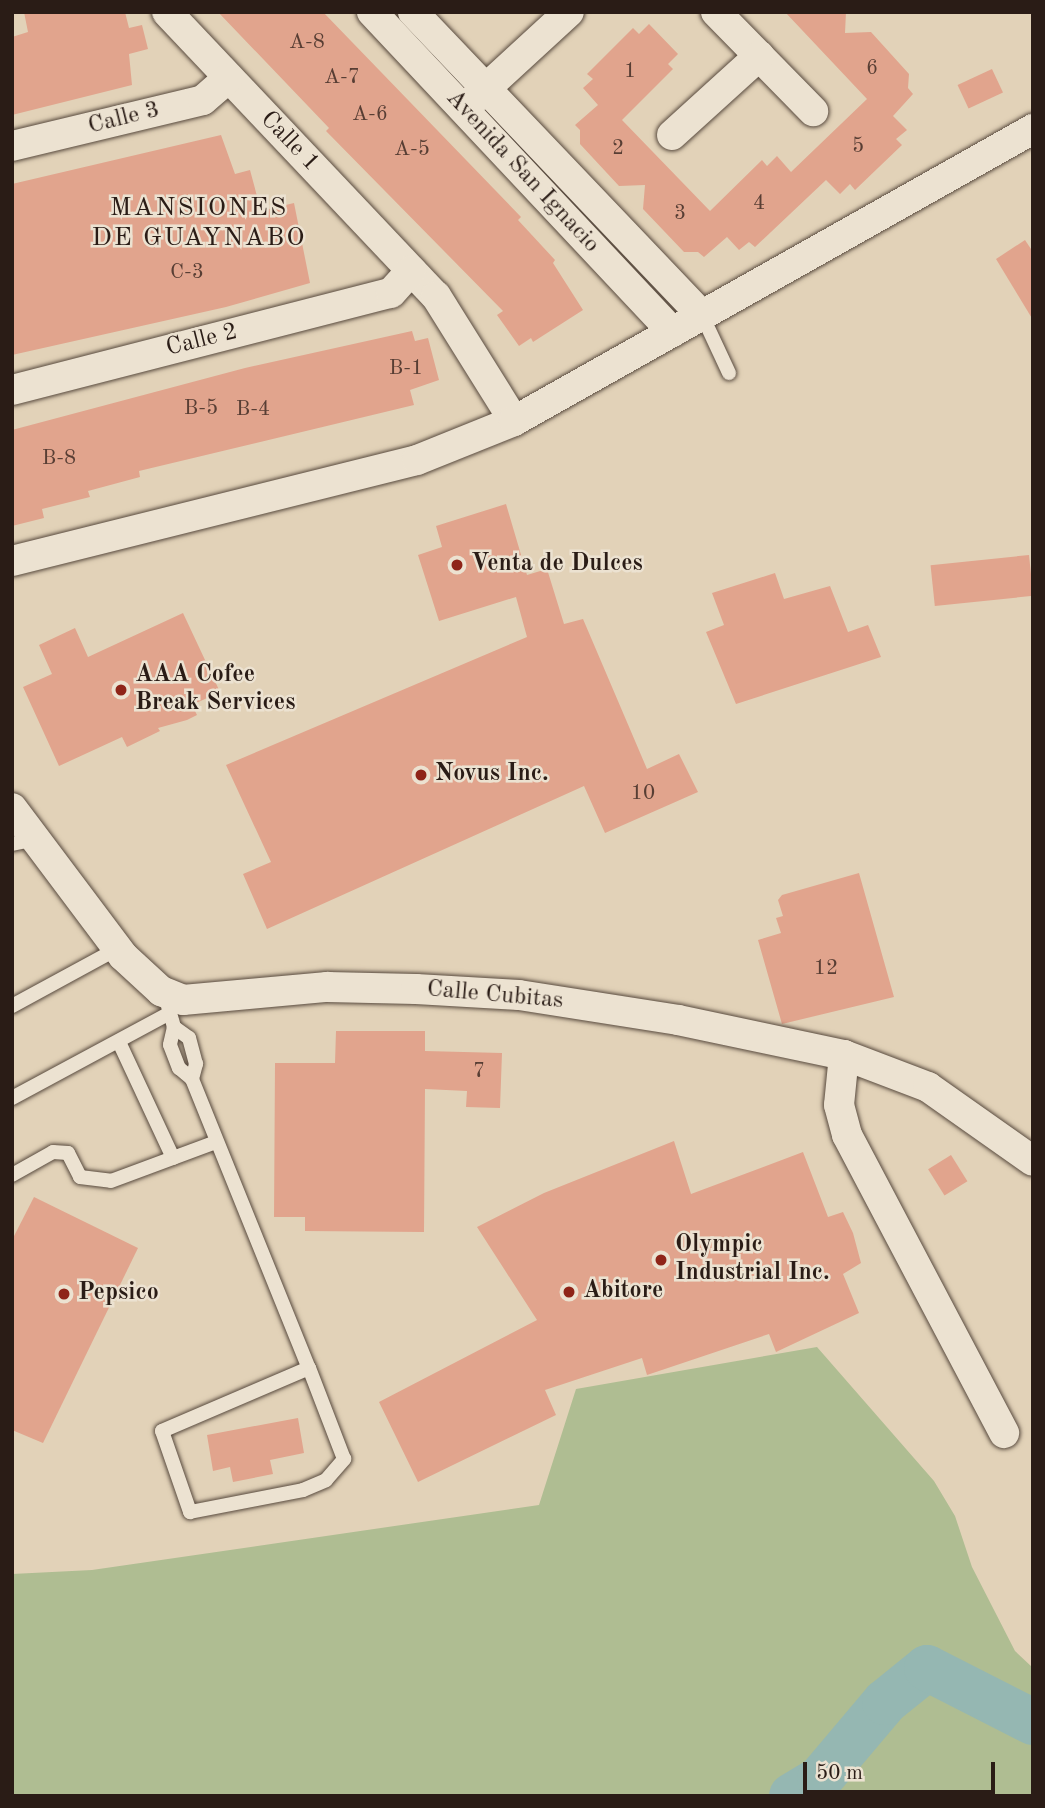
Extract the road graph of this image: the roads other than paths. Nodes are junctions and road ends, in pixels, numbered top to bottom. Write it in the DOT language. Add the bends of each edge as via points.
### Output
graph roads {
  1 [pos="167,12"];
  2 [pos="372,12"];
  3 [pos="413,12"];
  4 [pos="569,12"];
  5 [pos="716,12"];
  6 [pos="759,56"];
  7 [pos="228,78"];
  8 [pos="487,89"];
  9 [pos="463,110"];
  10 [pos="813,111"];
  11 [pos="1033,129"];
  12 [pos="673,135"];
  13 [pos="12,146"];
  14 [pos="411,271"];
  15 [pos="702,315"];
  16 [pos="672,332"];
  17 [pos="729,373"];
  18 [pos="12,390"];
  19 [pos="514,421"];
  20 [pos="12,561"];
  21 [pos="12,808"];
  22 [pos="24,842"];
  23 [pos="117,949"];
  24 [pos="12,1006"];
  25 [pos="170,1011"];
  26 [pos="119,1042"];
  27 [pos="844,1055"];
  28 [pos="12,1098"];
  29 [pos="216,1142"];
  30 [pos="173,1158"];
  31 [pos="1033,1161"];
  32 [pos="12,1175"];
  33 [pos="309,1367"];
  34 [pos="1004,1433"];
  1 -- 7 [label="street, Calle 1"];
  2 -- 9 [label="street, Avenida San Ignacio"];
  3 -- 8 [label="street, Avenida San Ignacio"];
  4 -- 8 [label="street"];
  5 -- 6 [label="street"];
  6 -- 10 [label="street"];
  6 -- 12 [label="street"];
  7 -- 13 [label="street, Calle 3" via="203,100"];
  7 -- 14 [label="street, Calle 1"];
  8 -- 9 [label="street"];
  8 -- 15 [label="street, Avenida San Ignacio"];
  9 -- 16 [label="street, Avenida San Ignacio"];
  11 -- 15 [label="street"];
  14 -- 18 [label="street, Calle 2" via="391,293"];
  14 -- 19 [label="street, Calle 1" via="462,332"];
  15 -- 16 [label="street"];
  15 -- 17 [label="lane"];
  16 -- 19 [label="street"];
  19 -- 20 [label="street" via="404,464"];
  21 -- 22 [label="street"];
  22 -- 23 [label="street"];
  23 -- 24 [label="lane"];
  23 -- 25 [label="street"];
  25 -- 26 [label="lane"];
  25 -- 27 [label="street, Calle Cubitas" via="183,1000 327,987 519,995 678,1020"];
  25 -- 29 [label="lane" via="170,1045 179,1068 192,1079"];
  26 -- 28 [label="lane"];
  26 -- 30 [label="lane"];
  27 -- 31 [label="street, Calle Cubitas" via="928,1087"];
  27 -- 34 [label="street" via="839,1104 848,1135"];
  29 -- 30 [label="lane"];
  29 -- 33 [label="lane"];
  30 -- 32 [label="lane" via="111,1181 80,1177 68,1153 53,1152"];
  33 -- 33 [label="lane" via="162,1431 190,1512 303,1490 326,1480 344,1459"];
}
